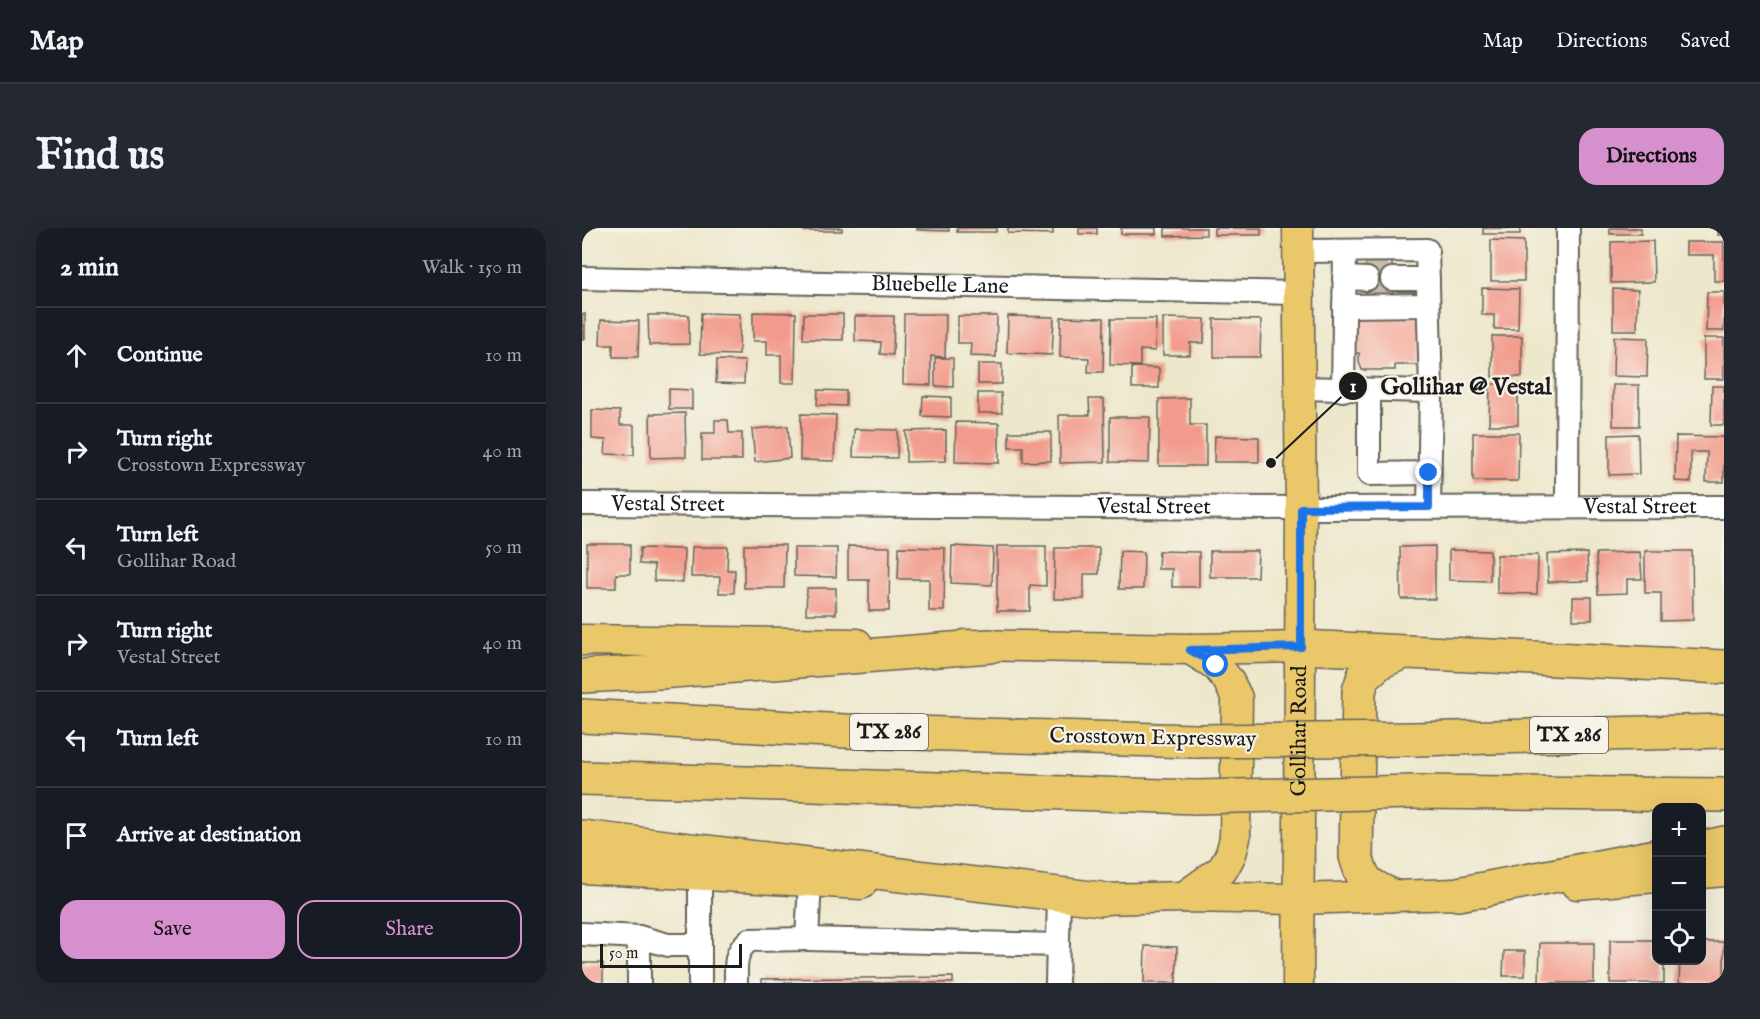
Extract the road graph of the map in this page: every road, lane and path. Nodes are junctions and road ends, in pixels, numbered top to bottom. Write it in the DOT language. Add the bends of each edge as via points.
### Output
graph roads {
  1 [pos="1568,228"];
  2 [pos="1298,240"];
  3 [pos="582,278"];
  4 [pos="1353,279"];
  5 [pos="1392,280"];
  6 [pos="1428,286"];
  7 [pos="1298,292"];
  8 [pos="1299,388"];
  9 [pos="1343,390"];
  10 [pos="1369,390"];
  11 [pos="1431,391"];
  12 [pos="1429,473"];
  13 [pos="582,504"];
  14 [pos="1567,506"];
  15 [pos="1429,507"];
  16 [pos="1724,507"];
  17 [pos="1301,508"];
  18 [pos="582,640"];
  19 [pos="990,646"];
  20 [pos="1301,647"];
  21 [pos="1190,650"];
  22 [pos="1401,653"];
  23 [pos="1724,667"];
  24 [pos="582,676"];
  25 [pos="582,716"];
  26 [pos="1724,731"];
  27 [pos="582,779"];
  28 [pos="1724,795"];
  29 [pos="582,837"];
  30 [pos="1724,843"];
  31 [pos="1706,847"];
  32 [pos="1652,857"];
  33 [pos="582,868"];
  34 [pos="1724,871"];
  35 [pos="1706,873"];
  36 [pos="700,875"];
  37 [pos="1652,877"];
  38 [pos="810,881"];
  39 [pos="1458,894"];
  40 [pos="1390,895"];
  41 [pos="1059,896"];
  42 [pos="1184,897"];
  43 [pos="1101,899"];
  44 [pos="1298,899"];
  45 [pos="582,934"];
  46 [pos="639,938"];
  47 [pos="807,939"];
  48 [pos="700,945"];
  49 [pos="1058,945"];
  50 [pos="700,977"];
  51 [pos="736,977"];
  52 [pos="639,983"];
  53 [pos="1057,983"];
  54 [pos="1298,983"];
  1 -- 14 [label="street"];
  2 -- 4 [label="street"];
  2 -- 7 [label="main road, Gollihar Road"];
  3 -- 7 [label="street, Bluebelle Lane"];
  4 -- 6 [label="street"];
  4 -- 6 [label="street" via="1427,250"];
  4 -- 9 [label="street"];
  5 -- 6 [label="street"];
  6 -- 11 [label="street"];
  7 -- 8 [label="main road, Gollihar Road"];
  8 -- 9 [label="street"];
  8 -- 17 [label="main road, Gollihar Road"];
  9 -- 10 [label="street"];
  10 -- 11 [label="street"];
  10 -- 12 [label="street" via="1369,474"];
  11 -- 12 [label="street"];
  12 -- 15 [label="street"];
  13 -- 17 [label="street, Vestal Street"];
  14 -- 15 [label="street, Vestal Street"];
  14 -- 16 [label="street, Vestal Street"];
  15 -- 17 [label="street, Vestal Street"];
  17 -- 20 [label="main road, Gollihar Road"];
  18 -- 19 [label="main road"];
  19 -- 21 [label="main road"];
  19 -- 24 [label="highway"];
  20 -- 21 [label="main road"];
  20 -- 22 [label="highway"];
  20 -- 44 [label="main road, Gollihar Road"];
  21 -- 42 [label="main road" via="1216,665 1237,698 1235,838 1223,869"];
  22 -- 23 [label="highway"];
  22 -- 40 [label="highway" via="1380,662 1364,676 1359,691 1356,856 1368,885"];
  25 -- 26 [label="highway, Crosstown Expressway / TX 286, bridge" via="845,731 1196,741"];
  27 -- 28 [label="highway, bridge" via="1196,797 1416,792"];
  29 -- 43 [label="highway"];
  30 -- 31 [label="highway"];
  32 -- 39 [label="highway"];
  33 -- 36 [label="main road"];
  34 -- 35 [label="main road"];
  36 -- 38 [label="main road"];
  36 -- 48 [label="street"];
  37 -- 39 [label="main road"];
  38 -- 41 [label="main road"];
  38 -- 47 [label="street"];
  39 -- 40 [label="main road"];
  40 -- 44 [label="main road"];
  41 -- 43 [label="main road"];
  41 -- 49 [label="street"];
  42 -- 43 [label="main road"];
  42 -- 44 [label="main road"];
  44 -- 54 [label="main road, Gollihar Road"];
  45 -- 46 [label="street"];
  46 -- 48 [label="street" via="668,945"];
  46 -- 52 [label="street"];
  47 -- 49 [label="street"];
  47 -- 51 [label="street" via="749,940 740,948"];
  48 -- 50 [label="street"];
  49 -- 53 [label="street"];
  50 -- 51 [label="street"];
}
